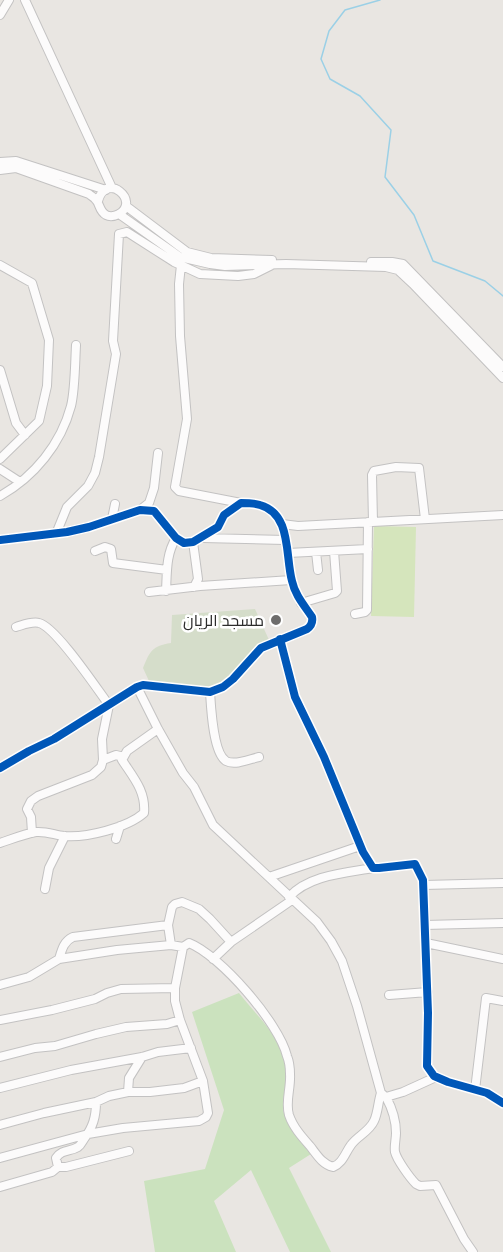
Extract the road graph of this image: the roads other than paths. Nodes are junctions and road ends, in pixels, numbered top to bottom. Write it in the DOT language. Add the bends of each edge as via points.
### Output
graph roads {
  1 [pos="9,0"];
  2 [pos="25,0"];
  3 [pos="0,15"];
  4 [pos="0,162"];
  5 [pos="0,170"];
  6 [pos="109,189"];
  7 [pos="98,201"];
  8 [pos="126,206"];
  9 [pos="119,214"];
  10 [pos="0,265"];
  11 [pos="181,265"];
  12 [pos="272,265"];
  13 [pos="179,284"];
  14 [pos="425,297"];
  15 [pos="437,298"];
  16 [pos="76,345"];
  17 [pos="503,367"];
  18 [pos="0,370"];
  19 [pos="503,378"];
  20 [pos="25,435"];
  21 [pos="158,453"];
  22 [pos="0,459"];
  23 [pos="0,469"];
  24 [pos="20,482"];
  25 [pos="0,496"];
  26 [pos="148,503"];
  27 [pos="241,503"];
  28 [pos="115,504"];
  29 [pos="140,510"];
  30 [pos="154,511"];
  31 [pos="503,515"];
  32 [pos="112,519"];
  33 [pos="425,519"];
  34 [pos="371,522"];
  35 [pos="282,524"];
  36 [pos="56,534"];
  37 [pos="176,538"];
  38 [pos="201,538"];
  39 [pos="0,540"];
  40 [pos="285,540"];
  41 [pos="193,542"];
  42 [pos="368,549"];
  43 [pos="95,551"];
  44 [pos="334,551"];
  45 [pos="316,552"];
  46 [pos="288,553"];
  47 [pos="167,570"];
  48 [pos="318,570"];
  49 [pos="291,580"];
  50 [pos="194,587"];
  51 [pos="166,591"];
  52 [pos="149,592"];
  53 [pos="302,603"];
  54 [pos="355,614"];
  55 [pos="16,627"];
  56 [pos="280,639"];
  57 [pos="137,687"];
  58 [pos="210,692"];
  59 [pos="109,705"];
  60 [pos="158,729"];
  61 [pos="259,757"];
  62 [pos="103,760"];
  63 [pos="122,760"];
  64 [pos="0,768"];
  65 [pos="120,825"];
  66 [pos="32,833"];
  67 [pos="65,836"];
  68 [pos="116,839"];
  69 [pos="0,843"];
  70 [pos="360,846"];
  71 [pos="373,868"];
  72 [pos="269,878"];
  73 [pos="503,883"];
  74 [pos="424,885"];
  75 [pos="45,889"];
  76 [pos="291,899"];
  77 [pos="503,923"];
  78 [pos="168,925"];
  79 [pos="425,925"];
  80 [pos="231,942"];
  81 [pos="426,943"];
  82 [pos="171,945"];
  83 [pos="183,947"];
  84 [pos="59,958"];
  85 [pos="213,959"];
  86 [pos="503,959"];
  87 [pos="0,985"];
  88 [pos="175,988"];
  89 [pos="428,992"];
  90 [pos="389,995"];
  91 [pos="503,1000"];
  92 [pos="0,1020"];
  93 [pos="180,1020"];
  94 [pos="191,1048"];
  95 [pos="0,1057"];
  96 [pos="142,1057"];
  97 [pos="436,1077"];
  98 [pos="203,1081"];
  99 [pos="0,1088"];
  100 [pos="475,1090"];
  101 [pos="128,1092"];
  102 [pos="383,1095"];
  103 [pos="96,1102"];
  104 [pos="503,1103"];
  105 [pos="0,1125"];
  106 [pos="88,1134"];
  107 [pos="129,1151"];
  108 [pos="0,1158"];
  109 [pos="58,1167"];
  110 [pos="0,1187"];
  111 [pos="473,1252"];
  1 -- 3 [label="street"];
  2 -- 6 [label="street"];
  4 -- 6 [label="street" via="16,161"];
  5 -- 7 [label="street" via="16,168"];
  6 -- 7 [label="street"];
  6 -- 8 [label="street" via="122,192"];
  7 -- 9 [label="street" via="104,214"];
  8 -- 9 [label="street"];
  8 -- 15 [label="street" via="187,252 229,259 403,264"];
  9 -- 12 [label="street" via="180,256 225,266"];
  10 -- 20 [label="street" via="32,283 48,340 47,386 39,421"];
  11 -- 12 [label="street" via="200,274 238,276 254,274"];
  11 -- 13 [label="street"];
  11 -- 13 [label="street"];
  11 -- 36 [label="street" via="127,232 119,234 113,341 116,354 99,457 88,486 68,507"];
  12 -- 14 [label="street" via="386,267 398,270"];
  13 -- 27 [label="street" via="187,419 175,487"];
  14 -- 15 [label="street"];
  14 -- 19 [label="street"];
  15 -- 17 [label="street"];
  16 -- 24 [label="street" via="71,405 58,441"];
  18 -- 20 [label="street" via="16,423"];
  20 -- 22 [label="street"];
  21 -- 26 [label="street"];
  23 -- 24 [label="street"];
  24 -- 25 [label="street"];
  26 -- 29 [label="street"];
  26 -- 30 [label="street"];
  27 -- 35 [label="street" via="261,505"];
  27 -- 38 [label="street"];
  28 -- 32 [label="street"];
  29 -- 30 [label="street"];
  29 -- 32 [label="street"];
  30 -- 37 [label="street"];
  31 -- 33 [label="street"];
  32 -- 36 [label="street"];
  33 -- 34 [label="street"];
  33 -- 34 [label="street" via="419,468 396,467 374,471"];
  34 -- 35 [label="street"];
  34 -- 42 [label="street"];
  35 -- 40 [label="street"];
  36 -- 39 [label="street"];
  37 -- 41 [label="street" via="183,543"];
  37 -- 47 [label="street"];
  38 -- 40 [label="street"];
  38 -- 41 [label="street"];
  40 -- 46 [label="street"];
  41 -- 50 [label="street" via="198,579"];
  42 -- 44 [label="street"];
  42 -- 54 [label="street" via="367,610"];
  43 -- 47 [label="street" via="111,549 112,563"];
  44 -- 45 [label="street"];
  44 -- 53 [label="street" via="337,591"];
  45 -- 46 [label="street"];
  45 -- 48 [label="street"];
  46 -- 49 [label="street"];
  47 -- 51 [label="street"];
  49 -- 50 [label="street"];
  49 -- 53 [label="street"];
  50 -- 51 [label="street"];
  51 -- 52 [label="street"];
  53 -- 56 [label="street" via="312,617 310,626"];
  55 -- 59 [label="street" via="36,622 44,625"];
  56 -- 58 [label="street" via="259,649 233,680"];
  56 -- 70 [label="street" via="295,697"];
  57 -- 58 [label="street" via="143,684"];
  57 -- 59 [label="street"];
  57 -- 60 [label="street"];
  58 -- 61 [label="street" via="219,753 226,761 236,763"];
  59 -- 62 [label="street" via="102,739"];
  59 -- 64 [label="street"];
  60 -- 63 [label="street" via="127,751"];
  60 -- 72 [label="street" via="213,825"];
  62 -- 63 [label="street" via="116,755"];
  62 -- 66 [label="street" via="92,775 34,798 27,809"];
  63 -- 65 [label="street" via="140,786 145,806 139,817"];
  65 -- 67 [label="street" via="91,835"];
  65 -- 68 [label="street"];
  66 -- 67 [label="street"];
  66 -- 69 [label="street"];
  67 -- 75 [label="street" via="49,868"];
  70 -- 71 [label="street"];
  70 -- 72 [label="street"];
  71 -- 74 [label="street" via="415,864"];
  71 -- 76 [label="street" via="306,884"];
  72 -- 76 [label="street"];
  73 -- 74 [label="street"];
  74 -- 79 [label="street"];
  76 -- 80 [label="street"];
  76 -- 102 [label="street" via="317,922 342,961"];
  77 -- 79 [label="street"];
  78 -- 80 [label="street" via="172,907 182,902 199,909"];
  78 -- 82 [label="street"];
  78 -- 84 [label="street" via="73,937 62,947"];
  79 -- 81 [label="street"];
  80 -- 85 [label="street"];
  81 -- 86 [label="street"];
  81 -- 89 [label="street"];
  82 -- 83 [label="street"];
  82 -- 84 [label="street"];
  83 -- 85 [label="street" via="195,945"];
  83 -- 88 [label="street"];
  84 -- 87 [label="street" via="28,977"];
  85 -- 102 [label="street" via="242,986 280,1036 290,1076 290,1116 323,1162 333,1167 340,1164 353,1142 372,1125"];
  88 -- 92 [label="street" via="122,989 52,1010"];
  88 -- 93 [label="street"];
  89 -- 90 [label="street"];
  89 -- 97 [label="street" via="427,1066"];
  91 -- 100 [label="street" via="486,998"];
  93 -- 94 [label="street"];
  93 -- 95 [label="street" via="126,1027"];
  94 -- 96 [label="street"];
  94 -- 98 [label="street"];
  96 -- 99 [label="street"];
  96 -- 101 [label="street" via="129,1078"];
  97 -- 100 [label="street"];
  97 -- 102 [label="street" via="403,1092"];
  98 -- 101 [label="street" via="184,1088"];
  98 -- 106 [label="street" via="208,1113 202,1120"];
  100 -- 104 [label="street"];
  101 -- 103 [label="street"];
  102 -- 111 [label="street" via="392,1108 396,1156 416,1184 436,1185"];
  103 -- 105 [label="street"];
  103 -- 106 [label="street" via="95,1121"];
  106 -- 108 [label="street"];
  106 -- 109 [label="street" via="77,1148 59,1154"];
  107 -- 109 [label="street"];
  109 -- 110 [label="street" via="52,1173"];
}
